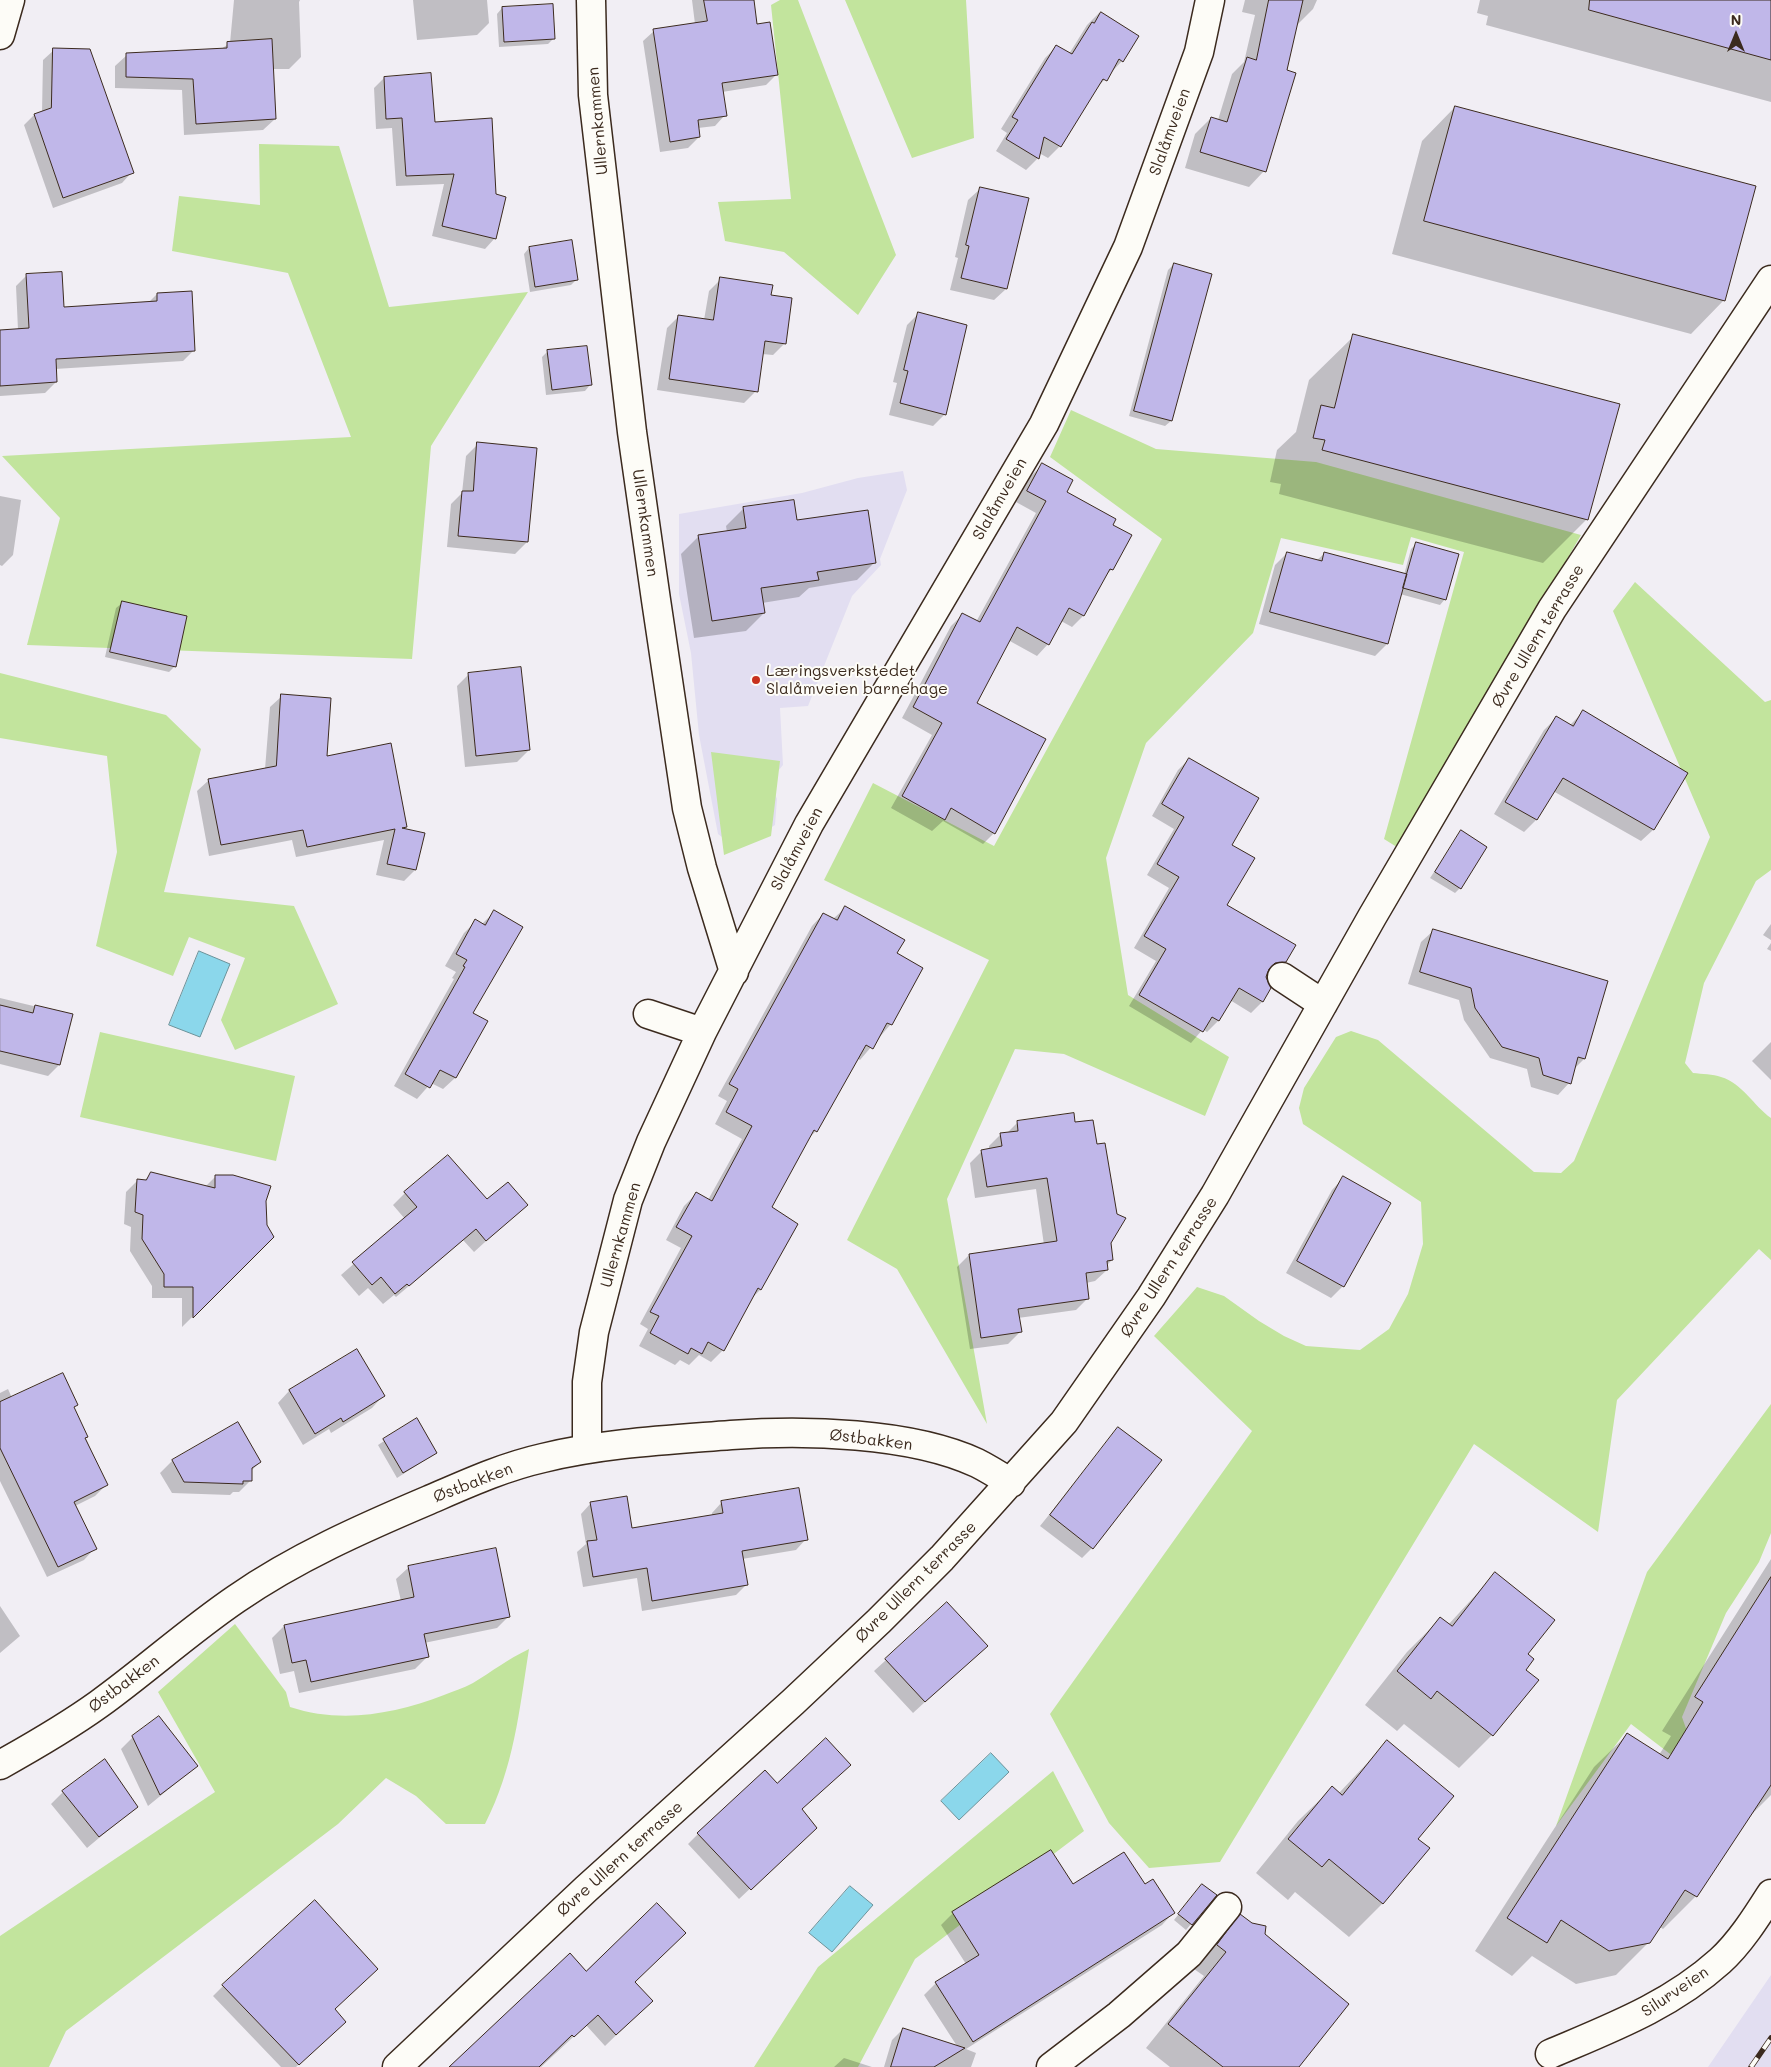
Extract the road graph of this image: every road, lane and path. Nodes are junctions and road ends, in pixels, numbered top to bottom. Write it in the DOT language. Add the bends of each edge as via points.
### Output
graph roads {
  1 [pos="10,0"];
  2 [pos="591,0"];
  3 [pos="1210,0"];
  4 [pos="0,35"];
  5 [pos="1771,280"];
  6 [pos="734,972"];
  7 [pos="1282,977"];
  8 [pos="1323,1004"];
  9 [pos="648,1014"];
  10 [pos="702,1032"];
  11 [pos="588,1449"];
  12 [pos="1011,1483"];
  13 [pos="0,1765"];
  14 [pos="1771,1894"];
  15 [pos="1227,1907"];
  16 [pos="1550,2054"];
  17 [pos="396,2067"];
  18 [pos="1051,2067"];
  1 -- 4 [label="street"];
  2 -- 6 [label="street, Ullernkammen" via="593,95 632,432 687,808"];
  3 -- 6 [label="street, Slalåmveien" via="1198,52 1128,247 1044,424 809,824"];
  5 -- 8 [label="street, Øvre Ullern terrasse" via="1552,608"];
  6 -- 10 [label="street, Ullernkammen"];
  7 -- 8 [label="street"];
  8 -- 12 [label="street, Øvre Ullern terrasse" via="1215,1195 1151,1298 1064,1422"];
  9 -- 10 [label="street"];
  10 -- 11 [label="street, Ullernkammen" via="628,1200 594,1332 588,1382"];
  11 -- 12 [label="street, Østbakken" via="654,1440 765,1433 837,1435 901,1441 941,1451 977,1463"];
  11 -- 13 [label="street, Østbakken" via="542,1458 492,1474 370,1525 297,1562 236,1598 59,1732"];
  12 -- 17 [label="street, Øvre Ullern terrasse" via="879,1621"];
  14 -- 16 [label="street, Silurveien" via="1722,1960 1698,1979 1638,2017"];
  15 -- 18 [label="street" via="1189,1954"];
}
